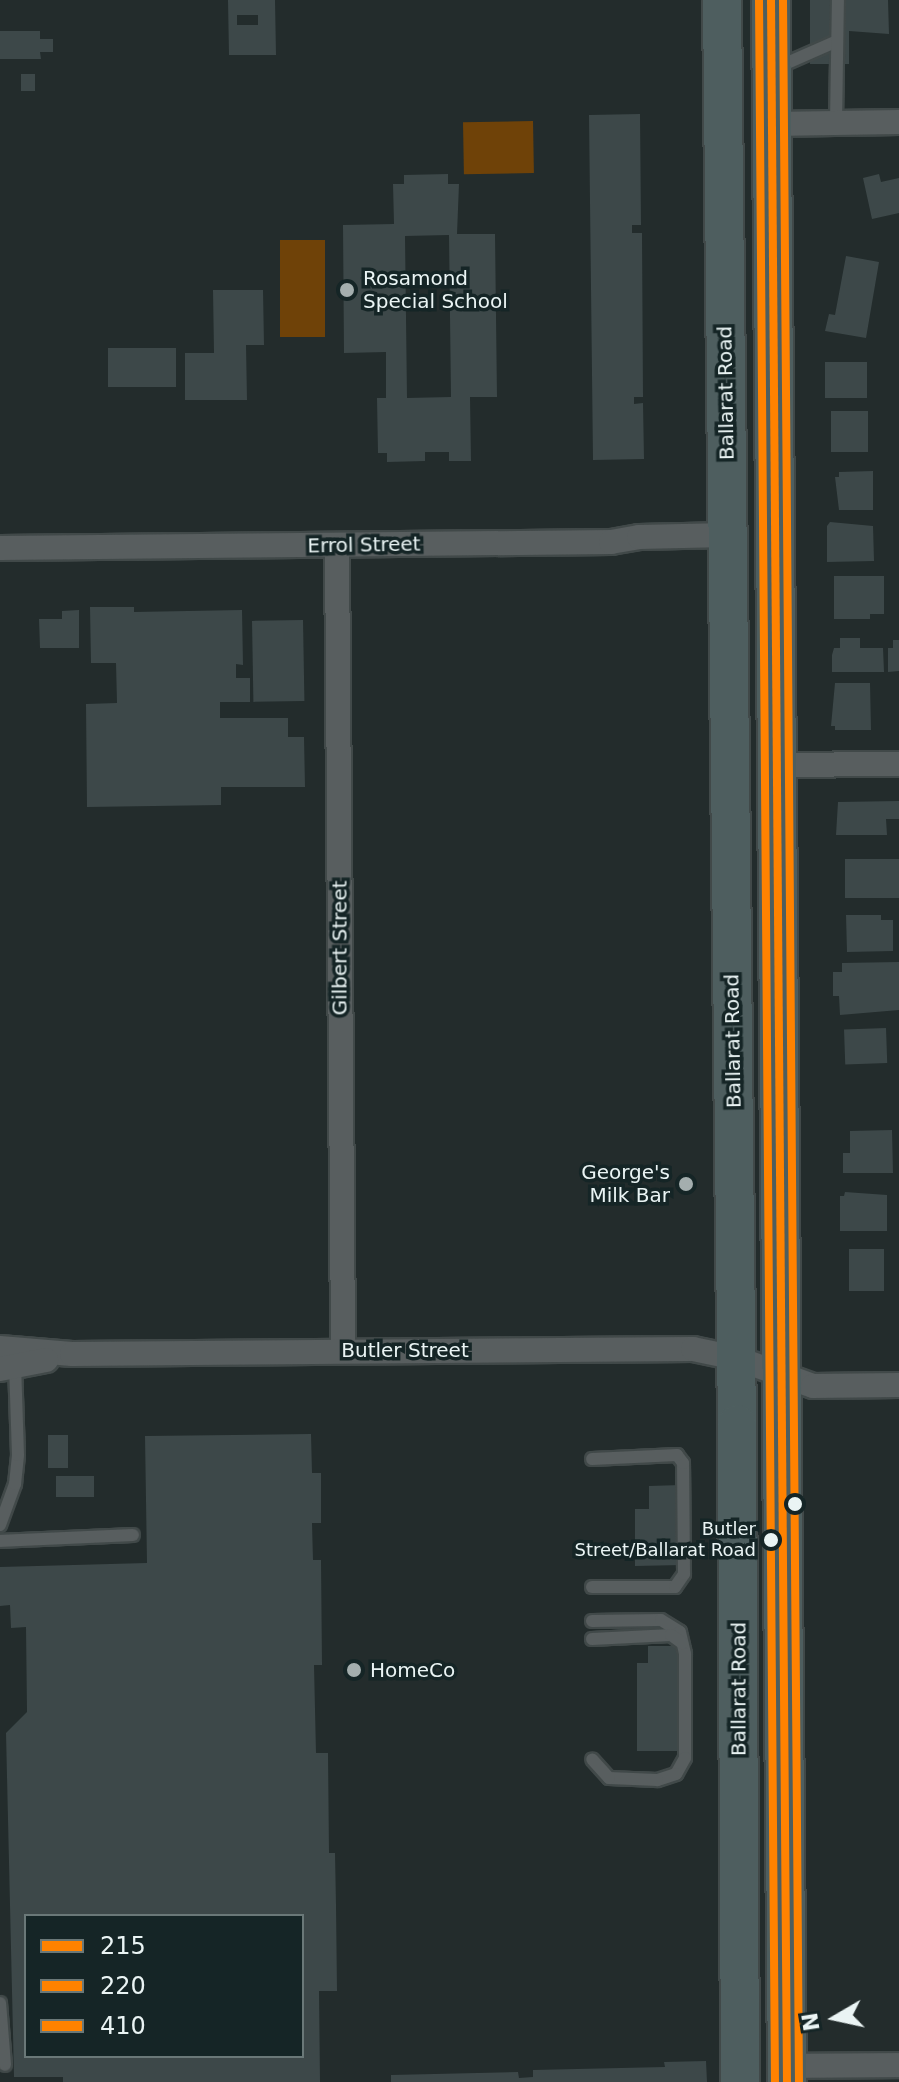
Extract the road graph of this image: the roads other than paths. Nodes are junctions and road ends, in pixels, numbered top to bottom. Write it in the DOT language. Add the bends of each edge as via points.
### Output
graph roads {
  1 [pos="722,0"];
  2 [pos="771,0"];
  3 [pos="838,0"];
  4 [pos="837,41"];
  5 [pos="772,69"];
  6 [pos="899,122"];
  7 [pos="836,123"];
  8 [pos="772,124"];
  9 [pos="727,535"];
  10 [pos="337,545"];
  11 [pos="0,548"];
  12 [pos="899,764"];
  13 [pos="778,765"];
  14 [pos="343,1350"];
  15 [pos="8,1358"];
  16 [pos="736,1358"];
  17 [pos="784,1375"];
  18 [pos="899,1385"];
  19 [pos="592,1459"];
  20 [pos="0,1525"];
  21 [pos="133,1535"];
  22 [pos="0,1541"];
  23 [pos="592,1587"];
  24 [pos="592,1621"];
  25 [pos="592,1639"];
  26 [pos="683,1644"];
  27 [pos="592,1759"];
  28 [pos="0,2003"];
  29 [pos="5,2065"];
  30 [pos="899,2065"];
  31 [pos="787,2074"];
  32 [pos="740,2082"];
  1 -- 9 [label="highway, Ballarat Road"];
  2 -- 5 [label="highway"];
  3 -- 4 [label="lane"];
  4 -- 5 [label="lane"];
  4 -- 7 [label="lane"];
  5 -- 8 [label="highway"];
  6 -- 7 [label="street"];
  7 -- 8 [label="street"];
  8 -- 13 [label="highway"];
  9 -- 10 [label="street, Errol Street" via="611,542"];
  9 -- 16 [label="highway, Ballarat Road"];
  10 -- 11 [label="street, Errol Street"];
  10 -- 14 [label="street, Gilbert Street"];
  12 -- 13 [label="street"];
  13 -- 17 [label="highway"];
  14 -- 15 [label="street, Butler Street"];
  14 -- 16 [label="street, Butler Street" via="693,1349"];
  15 -- 20 [label="lane" via="18,1455 15,1484"];
  16 -- 17 [label="street, Butler Street"];
  16 -- 32 [label="highway, Ballarat Road"];
  17 -- 18 [label="street, Butler Street" via="813,1386"];
  17 -- 31 [label="highway"];
  19 -- 23 [label="lane" via="677,1455 683,1463 684,1574 675,1587"];
  21 -- 22 [label="lane"];
  24 -- 26 [label="lane" via="661,1620 680,1632"];
  25 -- 26 [label="lane" via="671,1635"];
  26 -- 27 [label="lane" via="685,1758 676,1774 657,1780 609,1778"];
  28 -- 29 [label="lane"];
  30 -- 31 [label="street"];
}
